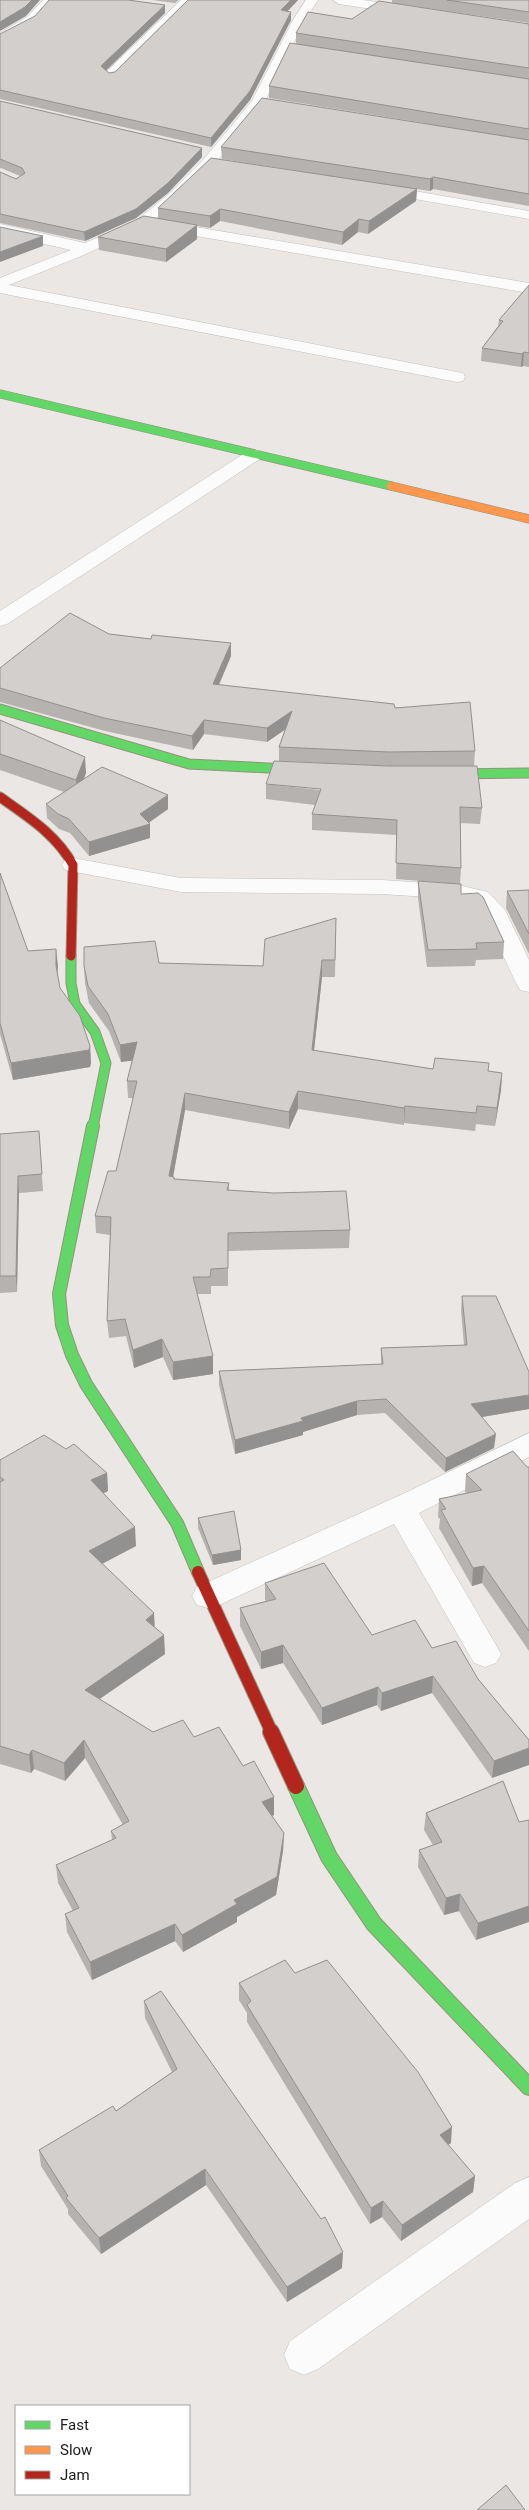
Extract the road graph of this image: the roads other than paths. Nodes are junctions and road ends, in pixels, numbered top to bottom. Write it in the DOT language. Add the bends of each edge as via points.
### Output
graph roads {
  1 [pos="50,0"];
  2 [pos="188,0"];
  3 [pos="312,0"];
  4 [pos="339,0"];
  5 [pos="158,7"];
  6 [pos="176,9"];
  7 [pos="428,13"];
  8 [pos="1,37"];
  9 [pos="110,76"];
  10 [pos="198,150"];
  11 [pos="212,159"];
  12 [pos="227,166"];
  13 [pos="362,186"];
  14 [pos="529,215"];
  15 [pos="142,223"];
  16 [pos="0,229"];
  17 [pos="84,248"];
  18 [pos="0,267"];
  19 [pos="25,273"];
  20 [pos="0,283"];
  21 [pos="0,288"];
  22 [pos="529,288"];
  23 [pos="457,377"];
  24 [pos="0,394"];
  25 [pos="254,455"];
  26 [pos="529,519"];
  27 [pos="0,620"];
  28 [pos="0,709"];
  29 [pos="319,771"];
  30 [pos="529,773"];
  31 [pos="426,774"];
  32 [pos="0,798"];
  33 [pos="73,865"];
  34 [pos="529,985"];
  35 [pos="529,1444"];
  36 [pos="400,1508"];
  37 [pos="208,1596"];
  38 [pos="485,1654"];
  39 [pos="529,2087"];
  40 [pos="529,2196"];
  41 [pos="304,2355"];
  1 -- 8 [label="street" via="31,20"];
  2 -- 6 [label="street"];
  3 -- 11 [label="street" via="299,20 291,49 263,103"];
  4 -- 7 [label="street"];
  5 -- 6 [label="street"];
  6 -- 9 [label="street"];
  10 -- 11 [label="street"];
  11 -- 12 [label="street"];
  11 -- 15 [label="street"];
  13 -- 14 [label="street"];
  15 -- 17 [label="street"];
  15 -- 22 [label="street"];
  16 -- 17 [label="street"];
  17 -- 19 [label="street"];
  18 -- 19 [label="street"];
  19 -- 20 [label="street"];
  21 -- 23 [label="street"];
  24 -- 25 [label="street"];
  25 -- 26 [label="street"];
  25 -- 27 [label="street"];
  28 -- 29 [label="street" via="189,764"];
  30 -- 31 [label="street"];
  32 -- 33 [label="street" via="62,844"];
  33 -- 34 [label="street" via="181,885 382,887 458,892 480,897 493,910"];
  33 -- 37 [label="street" via="71,984 75,1004 95,1032 106,1063 59,1294 59,1315 66,1344 86,1383 178,1524"];
  35 -- 36 [label="street"];
  36 -- 37 [label="street"];
  36 -- 38 [label="street"];
  37 -- 39 [label="street" via="329,1857 355,1897 374,1924"];
  40 -- 41 [label="street"];
}
